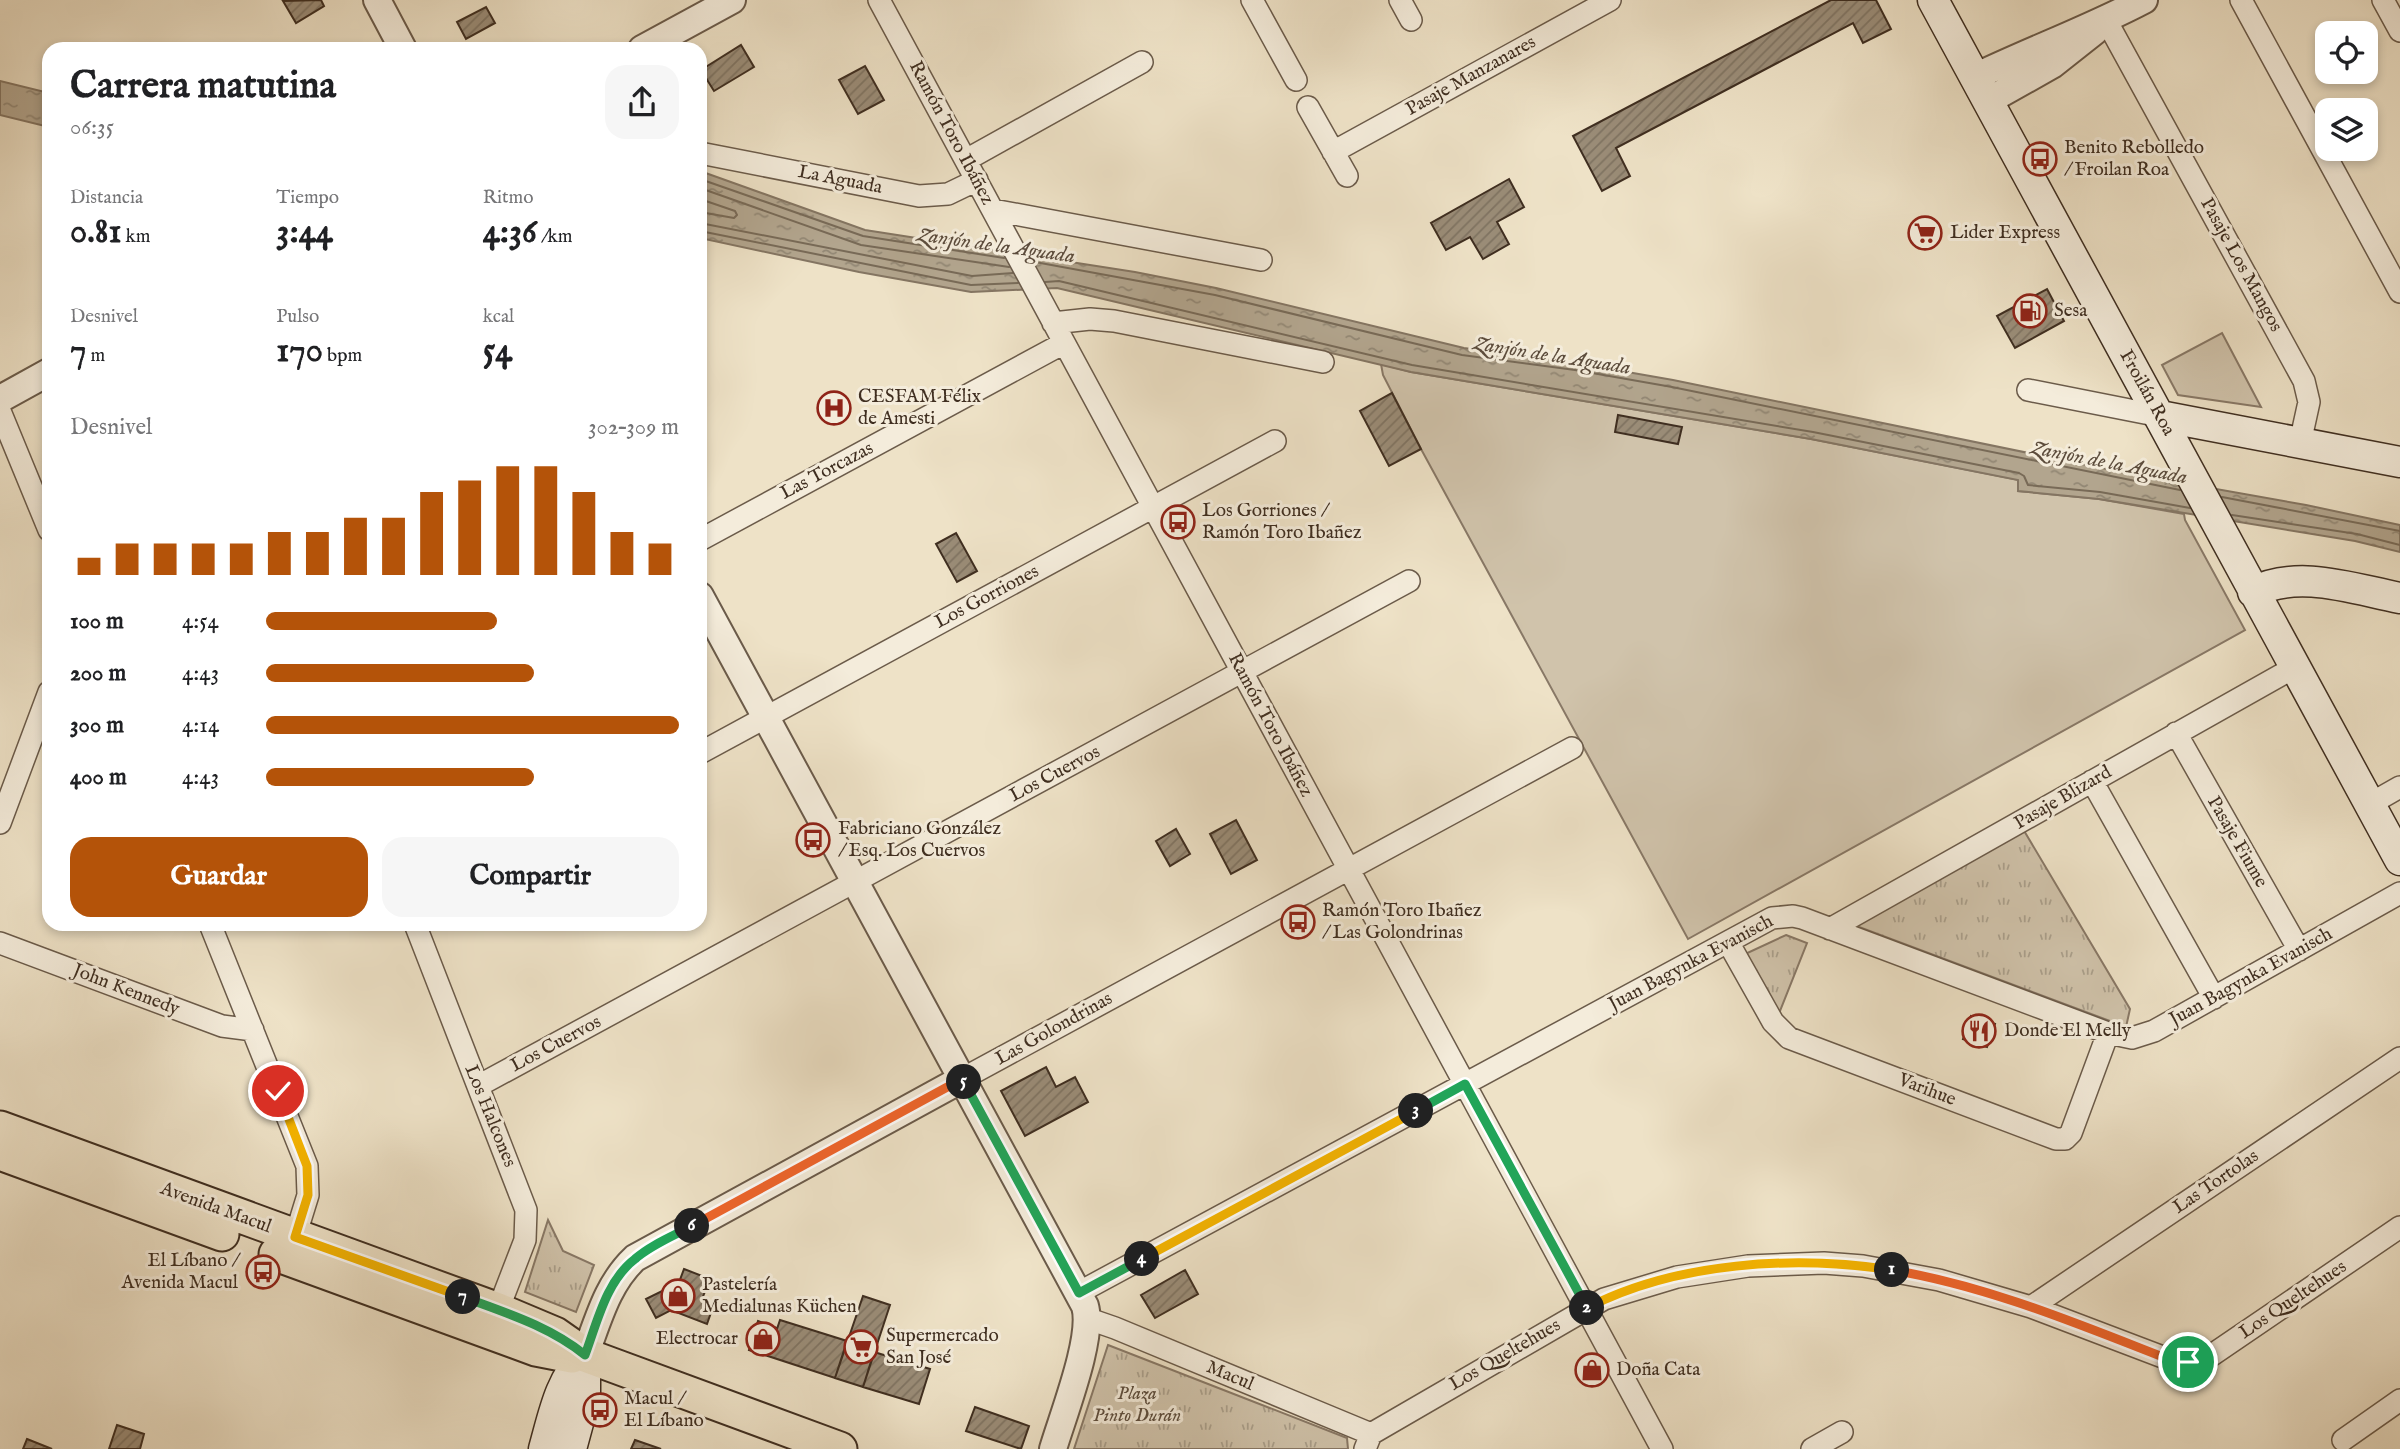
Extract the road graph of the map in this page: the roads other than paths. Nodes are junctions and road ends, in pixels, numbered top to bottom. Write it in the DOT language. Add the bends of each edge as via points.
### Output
graph roads {
  1 [pos="377,0"];
  2 [pos="732,0"];
  3 [pos="879,0"];
  4 [pos="1252,0"];
  5 [pos="1401,0"];
  6 [pos="1610,0"];
  7 [pos="1933,0"];
  8 [pos="2144,0"];
  9 [pos="2241,0"];
  10 [pos="2383,0"];
  11 [pos="1411,20"];
  12 [pos="2106,20"];
  13 [pos="2400,31"];
  14 [pos="399,42"];
  15 [pos="655,42"];
  16 [pos="1142,62"];
  17 [pos="1296,80"];
  18 [pos="1982,89"];
  19 [pos="1308,107"];
  20 [pos="1333,152"];
  21 [pos="707,154"];
  22 [pos="966,160"];
  23 [pos="1347,176"];
  24 [pos="976,180"];
  25 [pos="993,210"];
  26 [pos="1261,260"];
  27 [pos="2400,292"];
  28 [pos="1050,316"];
  29 [pos="1065,343"];
  30 [pos="1323,362"];
  31 [pos="42,376"];
  32 [pos="2028,390"];
  33 [pos="0,399"];
  34 [pos="0,411"];
  35 [pos="2160,416"];
  36 [pos="1275,441"];
  37 [pos="2300,443"];
  38 [pos="2400,462"];
  39 [pos="1153,507"];
  40 [pos="42,513"];
  41 [pos="707,536"];
  42 [pos="1409,581"];
  43 [pos="2253,592"];
  44 [pos="2400,598"];
  45 [pos="707,609"];
  46 [pos="2295,667"];
  47 [pos="1242,672"];
  48 [pos="42,711"];
  49 [pos="766,717"];
  50 [pos="2176,733"];
  51 [pos="1572,748"];
  52 [pos="707,749"];
  53 [pos="2092,781"];
  54 [pos="2400,787"];
  55 [pos="2370,804"];
  56 [pos="0,823"];
  57 [pos="2400,860"];
  58 [pos="1348,869"];
  59 [pos="855,882"];
  60 [pos="2400,893"];
  61 [pos="1830,929"];
  62 [pos="213,931"];
  63 [pos="418,931"];
  64 [pos="1728,942"];
  65 [pos="0,943"];
  66 [pos="2299,950"];
  67 [pos="2214,998"];
  68 [pos="253,1030"];
  69 [pos="2108,1033"];
  70 [pos="2400,1058"];
  71 [pos="962,1079"];
  72 [pos="1465,1084"];
  73 [pos="478,1086"];
  74 [pos="0,1128"];
  75 [pos="0,1153"];
  76 [pos="2400,1227"];
  77 [pos="295,1237"];
  78 [pos="1079,1293"];
  79 [pos="2031,1307"];
  80 [pos="1586,1308"];
  81 [pos="498,1310"];
  82 [pos="1089,1319"];
  83 [pos="585,1355"];
  84 [pos="2400,1400"];
  85 [pos="1842,1432"];
  86 [pos="2343,1440"];
  87 [pos="1368,1442"];
  88 [pos="544,1449"];
  89 [pos="571,1449"];
  90 [pos="840,1449"];
  91 [pos="1054,1449"];
  92 [pos="1662,1449"];
  93 [pos="1812,1449"];
  1 -- 14 [label="street"];
  2 -- 15 [label="street"];
  3 -- 22 [label="street, Ramón Toro Ibáñez"];
  4 -- 17 [label="street"];
  5 -- 11 [label="street"];
  6 -- 20 [label="street, Pasaje Manzanares"];
  7 -- 18 [label="main road, Froilán Roa"];
  8 -- 12 [label="street"];
  9 -- 27 [label="street"];
  10 -- 13 [label="street"];
  12 -- 18 [label="street" via="2052,65"];
  12 -- 37 [label="street, Pasaje Los Mangos" via="2307,388 2309,409"];
  16 -- 22 [label="street"];
  18 -- 35 [label="main road, Froilán Roa"];
  19 -- 20 [label="street"];
  20 -- 23 [label="street"];
  21 -- 24 [label="street, La Aguada" via="919,196 948,194"];
  22 -- 24 [label="street, Ramón Toro Ibáñez"];
  24 -- 25 [label="street, Ramón Toro Ibáñez"];
  25 -- 26 [label="street"];
  25 -- 28 [label="street, Ramón Toro Ibáñez"];
  28 -- 29 [label="street, Ramón Toro Ibáñez"];
  28 -- 30 [label="street" via="1114,321"];
  29 -- 39 [label="street, Ramón Toro Ibáñez"];
  29 -- 41 [label="street, Las Torcazas"];
  31 -- 33 [label="street"];
  32 -- 35 [label="street"];
  34 -- 40 [label="street"];
  35 -- 37 [label="main road"];
  35 -- 43 [label="main road, Froilán Roa"];
  36 -- 39 [label="street, Los Gorriones"];
  37 -- 38 [label="main road"];
  39 -- 47 [label="street, Ramón Toro Ibáñez"];
  39 -- 49 [label="street, Los Gorriones"];
  42 -- 47 [label="street, Los Cuervos"];
  43 -- 44 [label="main road" via="2276,582 2298,580"];
  43 -- 46 [label="main road, Froilán Roa"];
  45 -- 49 [label="street"];
  46 -- 50 [label="street, Pasaje Blizard"];
  46 -- 55 [label="main road, Froilán Roa"];
  47 -- 58 [label="street, Ramón Toro Ibáñez"];
  47 -- 59 [label="street, Los Cuervos"];
  48 -- 56 [label="street"];
  49 -- 52 [label="street, Los Gorriones"];
  49 -- 59 [label="street"];
  50 -- 53 [label="street, Pasaje Blizard"];
  50 -- 66 [label="street, Pasaje Fiume"];
  51 -- 58 [label="street, Las Golondrinas"];
  53 -- 61 [label="street, Pasaje Blizard"];
  53 -- 67 [label="street"];
  54 -- 55 [label="street"];
  55 -- 57 [label="main road, Froilán Roa"];
  58 -- 71 [label="street, Las Golondrinas"];
  58 -- 72 [label="street, Ramón Toro Ibáñez"];
  59 -- 71 [label="street"];
  59 -- 73 [label="street, Los Cuervos"];
  60 -- 66 [label="street, Juan Bagynka Evanisch"];
  61 -- 64 [label="street, Juan Bagynka Evanisch" via="1783,916"];
  61 -- 69 [label="street, Juan Bagynka Evanisch"];
  62 -- 68 [label="street"];
  63 -- 73 [label="street, Los Halcones"];
  64 -- 69 [label="street, Varihue" via="1773,1022 1789,1038 2061,1140 2071,1133"];
  64 -- 72 [label="street, Juan Bagynka Evanisch"];
  65 -- 68 [label="street, John Kennedy" via="222,1026"];
  66 -- 67 [label="street, Juan Bagynka Evanisch"];
  67 -- 69 [label="street, Juan Bagynka Evanisch" via="2143,1036 2124,1038"];
  68 -- 77 [label="street" via="307,1166 308,1195"];
  70 -- 79 [label="street, Las Tortolas"];
  71 -- 78 [label="street"];
  71 -- 83 [label="street, Las Golondrinas" via="635,1258 608,1294"];
  72 -- 78 [label="street, Juan Bagynka Evanisch"];
  72 -- 80 [label="street, Ramón Toro Ibáñez"];
  73 -- 81 [label="street, Los Halcones" via="524,1201 527,1220"];
  74 -- 77 [label="main road, Avenida Macul"];
  75 -- 83 [label="main road, Avenida Macul" via="536,1349"];
  76 -- 79 [label="street, Los Queltehues" via="2200,1360 2168,1359"];
  77 -- 81 [label="main road, Avenida Macul"];
  78 -- 82 [label="street"];
  79 -- 80 [label="street, Los Queltehues" via="1901,1272 1786,1263 1677,1276"];
  80 -- 87 [label="street, Los Queltehues"];
  80 -- 92 [label="street, Ramón Toro Ibáñez"];
  81 -- 83 [label="main road, Avenida Macul" via="555,1334"];
  82 -- 87 [label="street, Macul"];
  82 -- 91 [label="street"];
  83 -- 88 [label="main road" via="563,1385"];
  83 -- 89 [label="main road" via="585,1396"];
  83 -- 90 [label="main road, Avenida Macul"];
  84 -- 86 [label="street"];
  85 -- 93 [label="street"];
}
